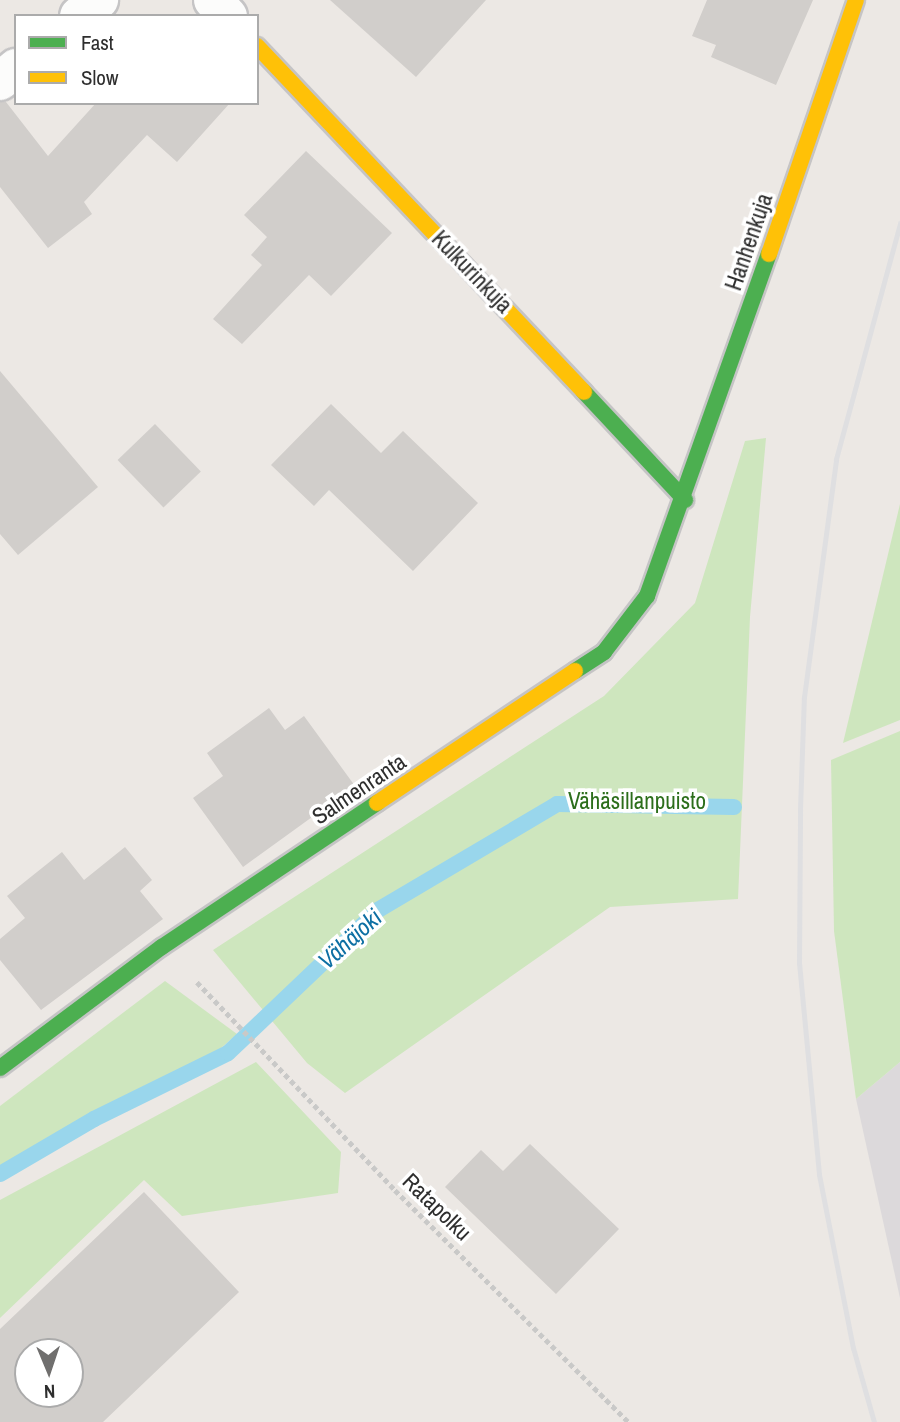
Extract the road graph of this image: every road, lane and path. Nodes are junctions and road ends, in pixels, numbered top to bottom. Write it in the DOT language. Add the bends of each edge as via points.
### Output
graph roads {
  1 [pos="99,0"];
  2 [pos="213,0"];
  3 [pos="856,0"];
  4 [pos="82,14"];
  5 [pos="226,14"];
  6 [pos="259,49"];
  7 [pos="14,70"];
  8 [pos="0,81"];
  9 [pos="685,500"];
  10 [pos="226,1011"];
  11 [pos="0,1068"];
  12 [pos="629,1422"];
  1 -- 4 [label="street"];
  2 -- 5 [label="street"];
  3 -- 9 [label="street, Hanhenkuja"];
  6 -- 9 [label="street, Kulkurinkuja"];
  7 -- 8 [label="street"];
  9 -- 11 [label="street, Salmenranta" via="647,596 604,652 162,947"];
  10 -- 12 [label="path, Ratapolku" via="270,1061"];
}
